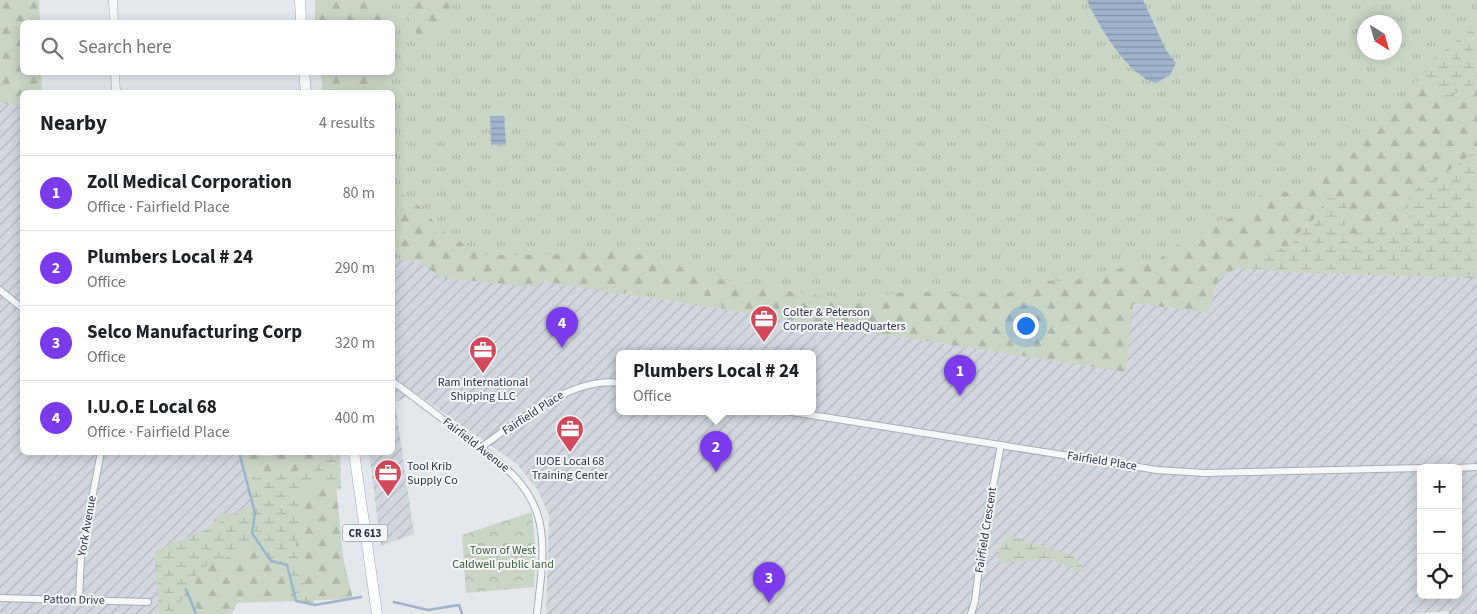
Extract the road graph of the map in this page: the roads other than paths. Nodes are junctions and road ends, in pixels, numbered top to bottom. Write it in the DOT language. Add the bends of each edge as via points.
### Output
graph roads {
  1 [pos="114,0"];
  2 [pos="300,0"];
  3 [pos="114,20"];
  4 [pos="300,20"];
  5 [pos="115,75"];
  6 [pos="304,75"];
  7 [pos="116,90"];
  8 [pos="306,90"];
  9 [pos="0,290"];
  10 [pos="20,306"];
  11 [pos="395,383"];
  12 [pos="616,383"];
  13 [pos="811,415"];
  14 [pos="1001,445"];
  15 [pos="480,448"];
  16 [pos="100,455"];
  17 [pos="354,455"];
  18 [pos="1477,467"];
  19 [pos="1417,468"];
  20 [pos="1462,468"];
  21 [pos="0,598"];
  22 [pos="79,600"];
  23 [pos="148,602"];
  24 [pos="377,614"];
  25 [pos="537,614"];
  26 [pos="971,614"];
  1 -- 3 [label="street"];
  2 -- 4 [label="main road"];
  5 -- 7 [label="street"];
  6 -- 8 [label="main road"];
  9 -- 10 [label="street"];
  11 -- 15 [label="street, Fairfield Avenue"];
  12 -- 15 [label="street, Fairfield Place" via="588,384 569,390"];
  13 -- 14 [label="street, Fairfield Place"];
  14 -- 19 [label="street, Fairfield Place" via="1156,470"];
  14 -- 26 [label="street, Fairfield Crescent"];
  15 -- 25 [label="street, Fairfield Avenue" via="518,479 538,516 542,559"];
  16 -- 22 [label="street, York Avenue" via="81,555"];
  17 -- 24 [label="main road, CR 613"];
  18 -- 20 [label="street"];
  21 -- 22 [label="street, Patton Drive"];
  22 -- 23 [label="street, Patton Drive"];
}
